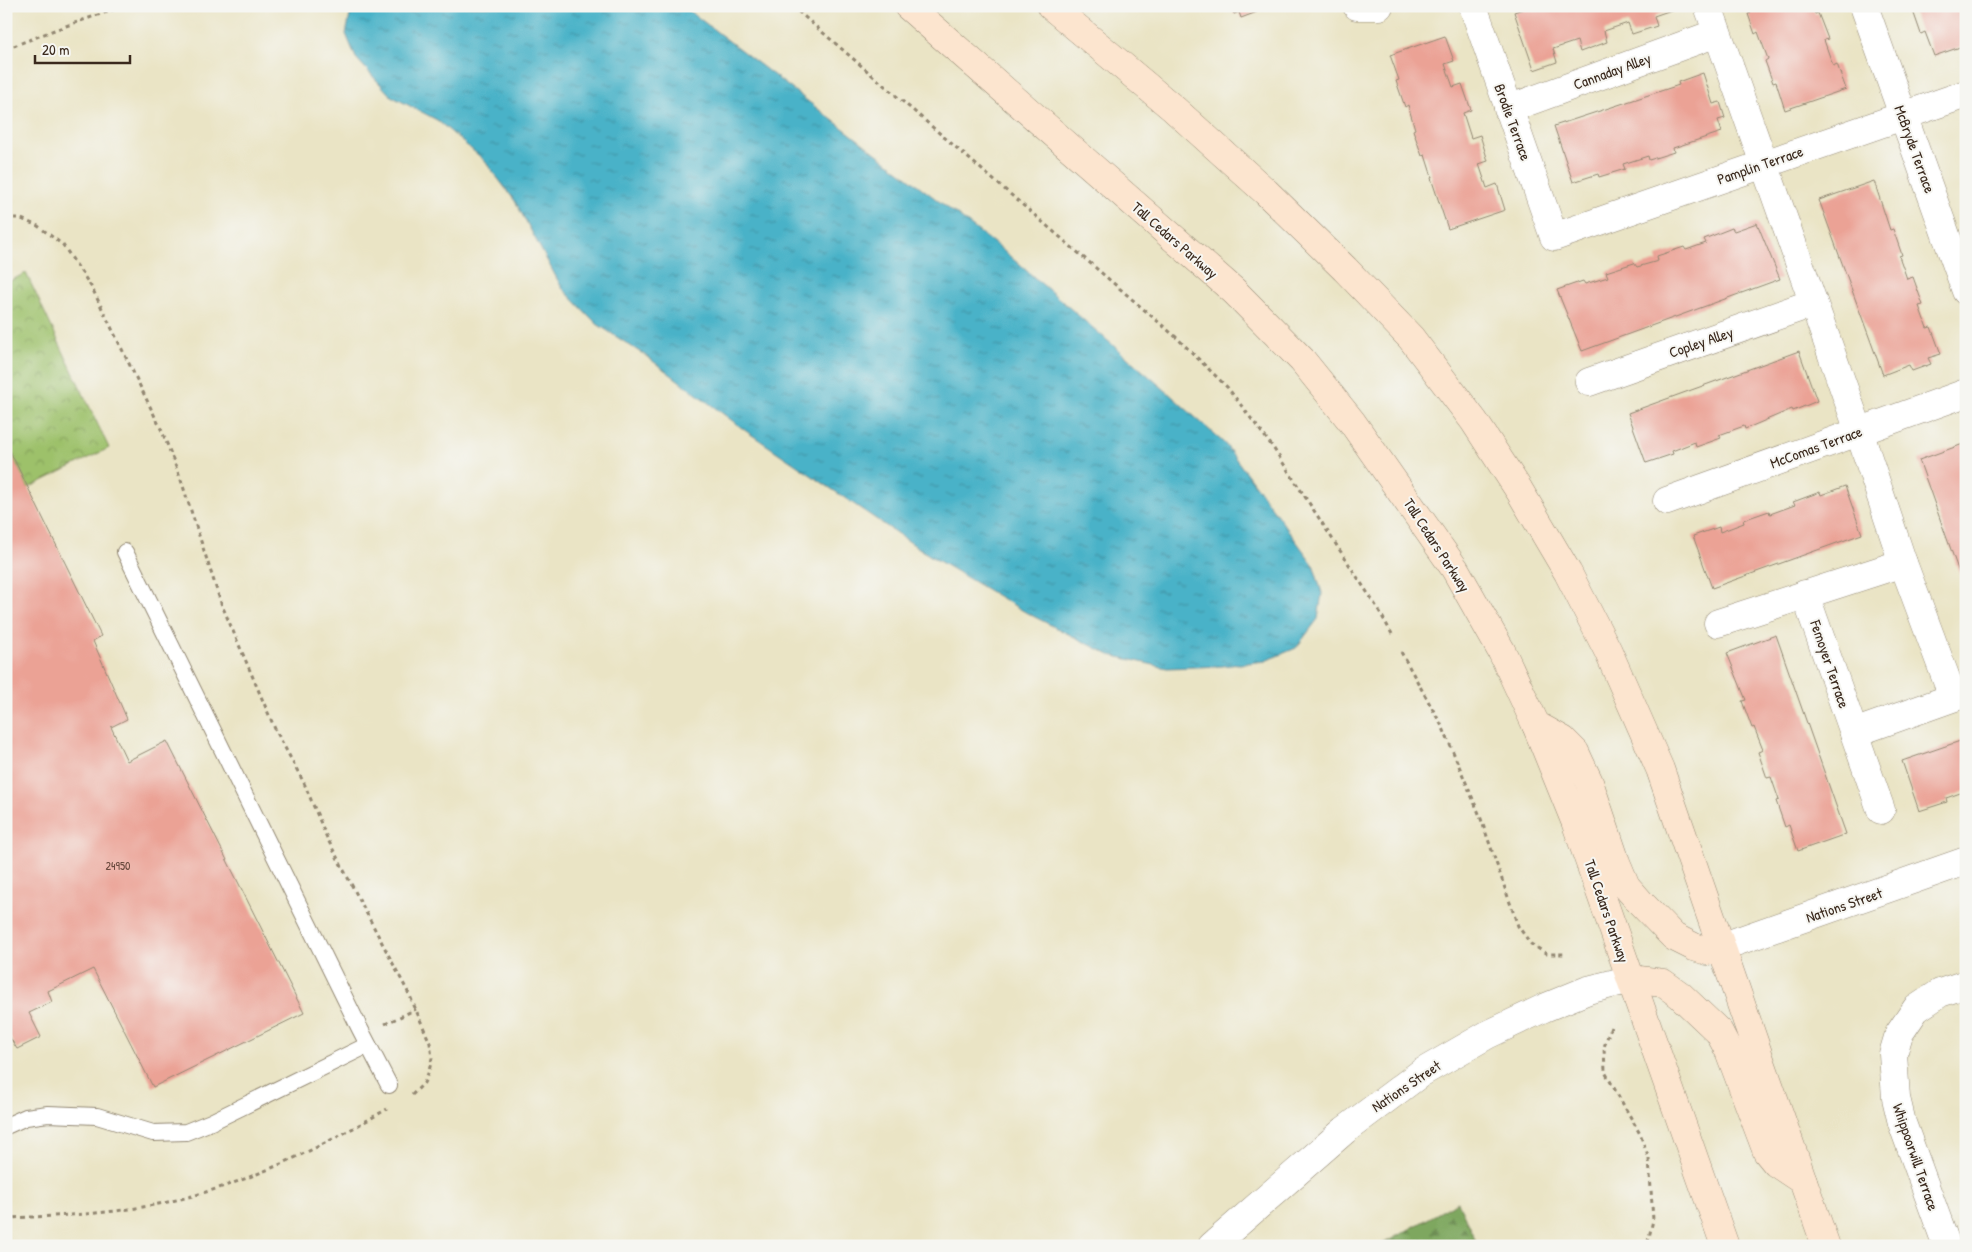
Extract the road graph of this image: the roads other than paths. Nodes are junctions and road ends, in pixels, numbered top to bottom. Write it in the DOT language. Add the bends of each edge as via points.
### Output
graph roads {
  1 [pos="908,6"];
  2 [pos="1051,6"];
  3 [pos="1357,6"];
  4 [pos="1379,6"];
  5 [pos="1473,6"];
  6 [pos="1708,6"];
  7 [pos="1864,6"];
  8 [pos="1717,33"];
  9 [pos="1966,94"];
  10 [pos="1508,109"];
  11 [pos="1904,116"];
  12 [pos="1765,163"];
  13 [pos="1554,237"];
  14 [pos="1966,291"];
  15 [pos="1813,303"];
  16 [pos="1589,382"];
  17 [pos="1966,393"];
  18 [pos="1859,432"];
  19 [pos="1667,501"];
  20 [pos="125,552"];
  21 [pos="1903,563"];
  22 [pos="1805,594"];
  23 [pos="1718,622"];
  24 [pos="1960,695"];
  25 [pos="1536,725"];
  26 [pos="1854,733"];
  27 [pos="1881,810"];
  28 [pos="1966,861"];
  29 [pos="1721,948"];
  30 [pos="1631,979"];
  31 [pos="1966,984"];
  32 [pos="368,1045"];
  33 [pos="389,1085"];
  34 [pos="6,1126"];
  35 [pos="1803,1181"];
  36 [pos="1212,1246"];
  37 [pos="1725,1246"];
  38 [pos="1826,1246"];
  39 [pos="1946,1246"];
  1 -- 25 [label="main road, Tall Cedars Parkway" via="1234,291 1302,360 1357,429 1455,569 1502,652"];
  2 -- 29 [label="main road" via="1174,109 1266,192 1410,338 1474,421 1568,573 1608,651 1660,769"];
  3 -- 4 [label="street"];
  5 -- 10 [label="street, Brodie Terrace"];
  6 -- 8 [label="street"];
  7 -- 11 [label="street, McBryde Terrace"];
  8 -- 10 [label="street, Cannaday Alley"];
  8 -- 12 [label="street"];
  9 -- 11 [label="street, Pamplin Terrace"];
  10 -- 13 [label="street, Brodie Terrace"];
  11 -- 12 [label="street, Pamplin Terrace"];
  11 -- 14 [label="street, McBryde Terrace"];
  12 -- 13 [label="street, Pamplin Terrace"];
  12 -- 15 [label="street"];
  15 -- 16 [label="street, Copley Alley"];
  15 -- 18 [label="street"];
  17 -- 18 [label="street, McComas Terrace"];
  18 -- 19 [label="street, McComas Terrace"];
  18 -- 21 [label="street"];
  20 -- 32 [label="lane"];
  21 -- 22 [label="street"];
  21 -- 24 [label="street"];
  22 -- 23 [label="street"];
  22 -- 26 [label="street, Femoyer Terrace"];
  24 -- 26 [label="street"];
  25 -- 29 [label="main road" via="1564,740 1576,752 1626,886 1674,937 1706,951"];
  25 -- 30 [label="main road, Tall Cedars Parkway" via="1576,821"];
  26 -- 27 [label="street, Femoyer Terrace"];
  28 -- 29 [label="street, Nations Street"];
  29 -- 35 [label="main road"];
  30 -- 35 [label="main road" via="1663,983 1680,994 1719,1032 1767,1152 1776,1163"];
  30 -- 36 [label="street, Nations Street" via="1588,990 1544,1008 1487,1035 1421,1073 1345,1130"];
  30 -- 37 [label="main road, Tall Cedars Parkway"];
  31 -- 39 [label="street, Whippoorwill Terrace" via="1940,993 1916,1009 1899,1034 1893,1054 1896,1098 1902,1123"];
  32 -- 33 [label="lane"];
  32 -- 34 [label="lane" via="186,1132 152,1133 97,1116 73,1114 26,1117"];
  35 -- 38 [label="main road"];
}
